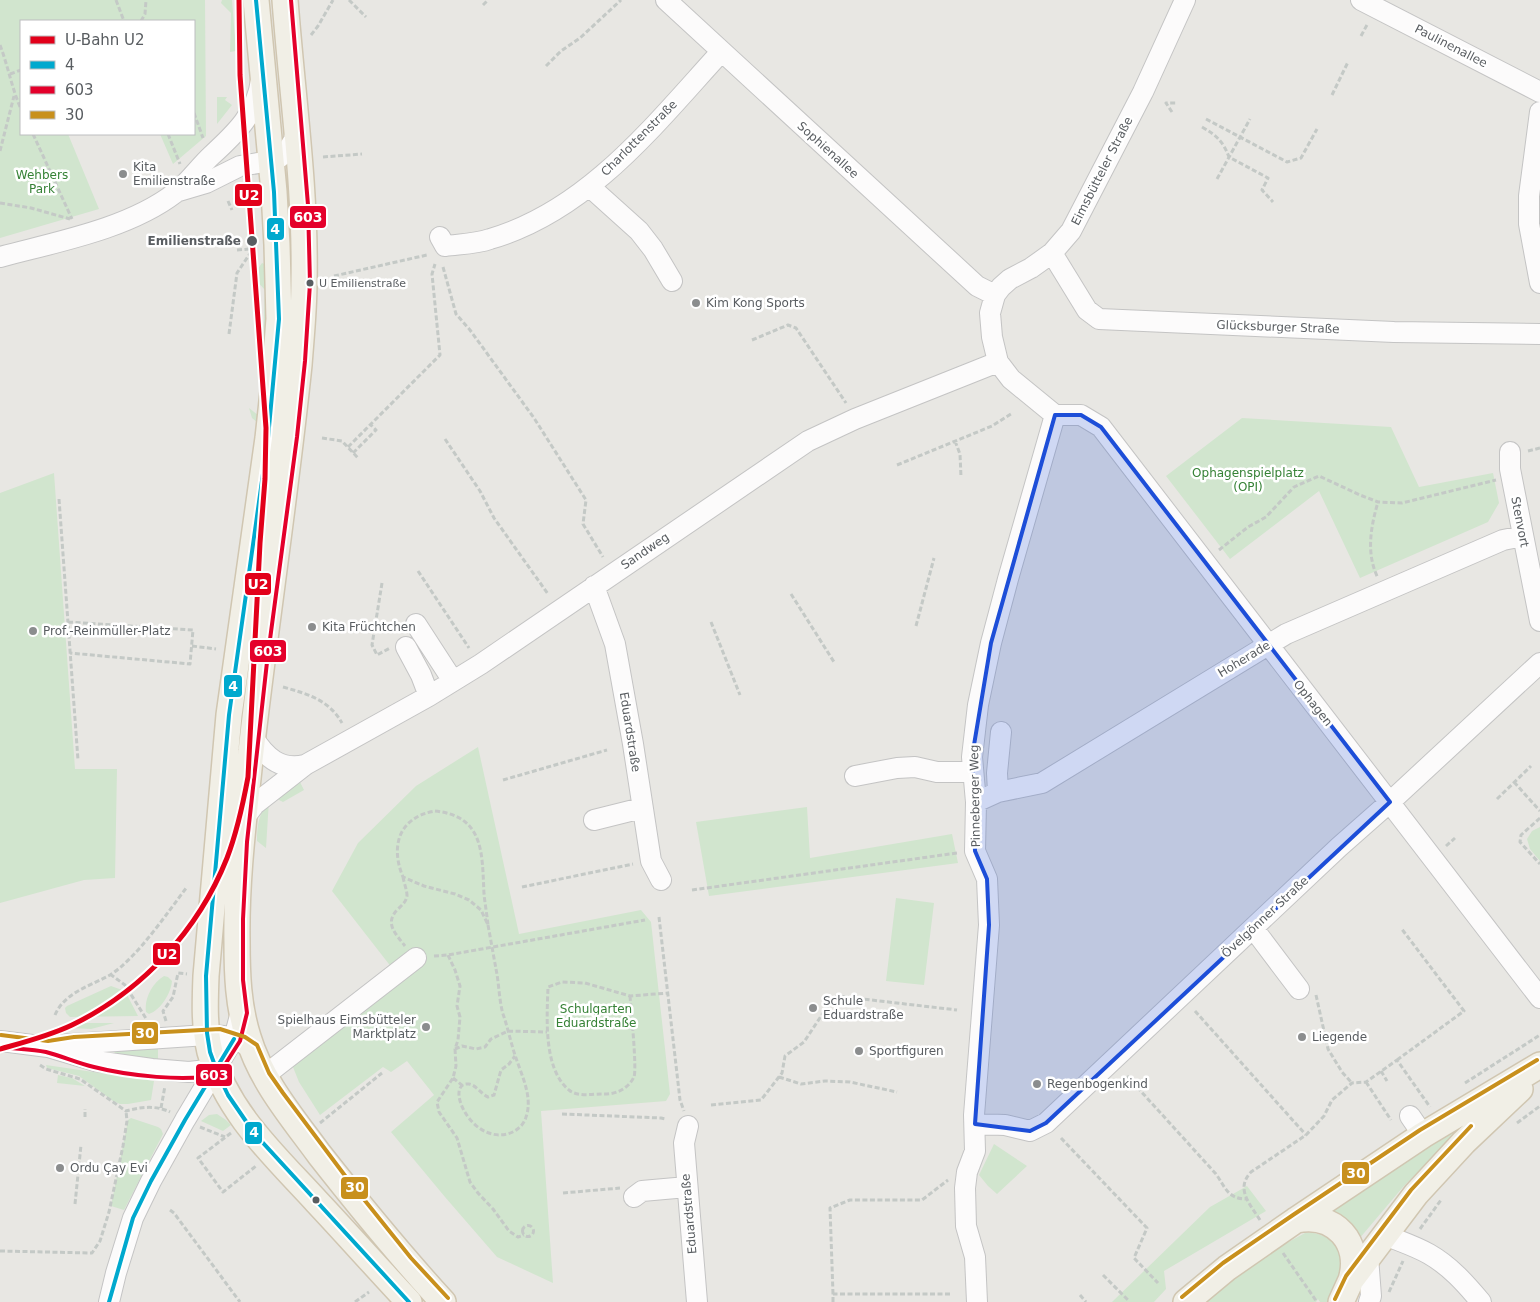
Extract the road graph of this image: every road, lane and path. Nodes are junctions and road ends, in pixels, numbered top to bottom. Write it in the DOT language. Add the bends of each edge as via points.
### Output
graph roads {
  1 [pos="116,0"];
  2 [pos="146,0"];
  3 [pos="256,0"];
  4 [pos="285,0"];
  5 [pos="333,0"];
  6 [pos="349,0"];
  7 [pos="488,0"];
  8 [pos="621,0"];
  9 [pos="666,0"];
  10 [pos="1185,0"];
  11 [pos="1361,0"];
  12 [pos="483,5"];
  13 [pos="366,17"];
  14 [pos="124,20"];
  15 [pos="142,20"];
  16 [pos="1368,22"];
  17 [pos="311,34"];
  18 [pos="1361,36"];
  19 [pos="0,45"];
  20 [pos="721,52"];
  21 [pos="1348,62"];
  22 [pos="546,66"];
  23 [pos="20,70"];
  24 [pos="262,70"];
  25 [pos="10,74"];
  26 [pos="1540,92"];
  27 [pos="14,94"];
  28 [pos="1332,96"];
  29 [pos="1176,103"];
  30 [pos="20,107"];
  31 [pos="1172,112"];
  32 [pos="1540,112"];
  33 [pos="195,116"];
  34 [pos="1206,119"];
  35 [pos="1250,119"];
  36 [pos="1202,127"];
  37 [pos="1317,129"];
  38 [pos="296,130"];
  39 [pos="33,135"];
  40 [pos="168,135"];
  41 [pos="1240,137"];
  42 [pos="204,143"];
  43 [pos="1538,143"];
  44 [pos="0,151"];
  45 [pos="362,154"];
  46 [pos="323,157"];
  47 [pos="1229,157"];
  48 [pos="271,161"];
  49 [pos="180,164"];
  50 [pos="1217,179"];
  51 [pos="589,186"];
  52 [pos="176,192"];
  53 [pos="246,198"];
  54 [pos="233,200"];
  55 [pos="228,201"];
  56 [pos="1273,202"];
  57 [pos="0,203"];
  58 [pos="232,210"];
  59 [pos="256,235"];
  60 [pos="440,237"];
  61 [pos="250,249"];
  62 [pos="237,250"];
  63 [pos="1052,252"];
  64 [pos="427,255"];
  65 [pos="0,257"];
  66 [pos="435,264"];
  67 [pos="443,267"];
  68 [pos="334,276"];
  69 [pos="1540,280"];
  70 [pos="672,281"];
  71 [pos="995,295"];
  72 [pos="230,334"];
  73 [pos="1540,334"];
  74 [pos="752,340"];
  75 [pos="998,362"];
  76 [pos="846,404"];
  77 [pos="1011,414"];
  78 [pos="1055,415"];
  79 [pos="371,425"];
  80 [pos="322,438"];
  81 [pos="444,439"];
  82 [pos="956,441"];
  83 [pos="348,447"];
  84 [pos="1540,448"];
  85 [pos="1519,451"];
  86 [pos="352,453"];
  87 [pos="358,458"];
  88 [pos="898,465"];
  89 [pos="962,477"];
  90 [pos="1499,479"];
  91 [pos="59,499"];
  92 [pos="1378,502"];
  93 [pos="1523,536"];
  94 [pos="1219,550"];
  95 [pos="603,557"];
  96 [pos="934,558"];
  97 [pos="418,571"];
  98 [pos="1377,576"];
  99 [pos="382,583"];
  100 [pos="594,586"];
  101 [pos="548,594"];
  102 [pos="791,594"];
  103 [pos="1540,621"];
  104 [pos="68,622"];
  105 [pos="711,622"];
  106 [pos="416,624"];
  107 [pos="916,626"];
  108 [pos="1267,644"];
  109 [pos="192,646"];
  110 [pos="401,646"];
  111 [pos="469,648"];
  112 [pos="216,649"];
  113 [pos="70,653"];
  114 [pos="834,662"];
  115 [pos="1540,663"];
  116 [pos="453,681"];
  117 [pos="283,688"];
  118 [pos="740,695"];
  119 [pos="429,696"];
  120 [pos="342,723"];
  121 [pos="1001,732"];
  122 [pos="253,737"];
  123 [pos="607,750"];
  124 [pos="78,760"];
  125 [pos="306,766"];
  126 [pos="1531,766"];
  127 [pos="973,772"];
  128 [pos="855,776"];
  129 [pos="503,780"];
  130 [pos="1514,782"];
  131 [pos="998,792"];
  132 [pos="1497,799"];
  133 [pos="976,802"];
  134 [pos="1390,802"];
  135 [pos="642,808"];
  136 [pos="1540,810"];
  137 [pos="1540,818"];
  138 [pos="594,820"];
  139 [pos="243,824"];
  140 [pos="1455,838"];
  141 [pos="1446,846"];
  142 [pos="957,853"];
  143 [pos="636,863"];
  144 [pos="1540,864"];
  145 [pos="402,877"];
  146 [pos="661,880"];
  147 [pos="187,887"];
  148 [pos="522,887"];
  149 [pos="692,890"];
  150 [pos="659,917"];
  151 [pos="645,920"];
  152 [pos="488,925"];
  153 [pos="1253,928"];
  154 [pos="1401,928"];
  155 [pos="448,955"];
  156 [pos="416,958"];
  157 [pos="110,974"];
  158 [pos="197,975"];
  159 [pos="1307,991"];
  160 [pos="668,993"];
  161 [pos="630,996"];
  162 [pos="1540,998"];
  163 [pos="957,1010"];
  164 [pos="1195,1011"];
  165 [pos="55,1015"];
  166 [pos="147,1020"];
  167 [pos="165,1020"];
  168 [pos="508,1031"];
  169 [pos="547,1032"];
  170 [pos="206,1035"];
  171 [pos="0,1041"];
  172 [pos="24,1044"];
  173 [pos="243,1044"];
  174 [pos="48,1047"];
  175 [pos="455,1049"];
  176 [pos="515,1056"];
  177 [pos="1397,1060"];
  178 [pos="1540,1065"];
  179 [pos="216,1070"];
  180 [pos="1381,1071"];
  181 [pos="1540,1071"];
  182 [pos="382,1073"];
  183 [pos="264,1076"];
  184 [pos="779,1076"];
  185 [pos="1127,1076"];
  186 [pos="453,1078"];
  187 [pos="1387,1081"];
  188 [pos="1366,1082"];
  189 [pos="166,1083"];
  190 [pos="1352,1083"];
  191 [pos="463,1086"];
  192 [pos="897,1092"];
  193 [pos="680,1100"];
  194 [pos="711,1105"];
  195 [pos="1540,1106"];
  196 [pos="1430,1107"];
  197 [pos="86,1109"];
  198 [pos="126,1111"];
  199 [pos="562,1114"];
  200 [pos="85,1117"];
  201 [pos="666,1119"];
  202 [pos="319,1124"];
  203 [pos="975,1124"];
  204 [pos="1409,1124"];
  205 [pos="198,1126"];
  206 [pos="688,1126"];
  207 [pos="1510,1128"];
  208 [pos="1306,1135"];
  209 [pos="1061,1138"];
  210 [pos="81,1145"];
  211 [pos="256,1165"];
  212 [pos="950,1178"];
  213 [pos="687,1187"];
  214 [pos="634,1197"];
  215 [pos="1443,1197"];
  216 [pos="1246,1199"];
  217 [pos="75,1204"];
  218 [pos="170,1210"];
  219 [pos="1260,1220"];
  220 [pos="1296,1220"];
  221 [pos="524,1235"];
  222 [pos="1385,1235"];
  223 [pos="1410,1245"];
  224 [pos="0,1251"];
  225 [pos="1283,1253"];
  226 [pos="1368,1257"];
  227 [pos="1103,1275"];
  228 [pos="1158,1284"];
  229 [pos="1346,1291"];
  230 [pos="369,1292"];
  231 [pos="1389,1293"];
  232 [pos="833,1294"];
  233 [pos="950,1294"];
  234 [pos="1080,1295"];
  235 [pos="1129,1301"];
  236 [pos="109,1302"];
  237 [pos="240,1302"];
  238 [pos="355,1302"];
  239 [pos="409,1302"];
  240 [pos="443,1302"];
  241 [pos="697,1302"];
  242 [pos="833,1302"];
  243 [pos="977,1302"];
  244 [pos="1086,1302"];
  245 [pos="1186,1302"];
  246 [pos="1317,1302"];
  247 [pos="1369,1302"];
  248 [pos="1481,1302"];
  1 -- 14 [label="path"];
  2 -- 15 [label="path"];
  3 -- 24 [label="main road"];
  4 -- 38 [label="main road"];
  5 -- 17 [label="path"];
  6 -- 13 [label="path"];
  7 -- 12 [label="path"];
  8 -- 22 [label="path"];
  9 -- 20 [label="street, Sophienallee"];
  10 -- 63 [label="street, Eimsbütteler Straße" via="1143,92 1071,231"];
  11 -- 26 [label="street, Paulinenallee"];
  16 -- 18 [label="path"];
  19 -- 25 [label="path"];
  20 -- 51 [label="street, Charlottenstraße" via="610,169"];
  20 -- 71 [label="street, Sophienallee" via="976,286"];
  21 -- 28 [label="path"];
  23 -- 25 [label="path"];
  24 -- 48 [label="main road"];
  24 -- 52 [label="street" via="260,87 248,118"];
  25 -- 27 [label="path"];
  27 -- 30 [label="path"];
  27 -- 44 [label="path"];
  29 -- 31 [label="path" via="1166,103"];
  32 -- 43 [label="street"];
  33 -- 42 [label="path"];
  34 -- 41 [label="path"];
  35 -- 41 [label="path"];
  36 -- 47 [label="path" via="1225,145"];
  37 -- 41 [label="path" via="1301,158 1287,162"];
  38 -- 48 [label="street" via="288,150"];
  38 -- 122 [label="main road" via="304,283 299,361"];
  39 -- 57 [label="path" via="72,220"];
  40 -- 49 [label="path"];
  41 -- 47 [label="path"];
  43 -- 69 [label="street" via="1528,196"];
  45 -- 46 [label="path"];
  47 -- 50 [label="path"];
  47 -- 56 [label="path" via="1268,178 1262,190"];
  48 -- 52 [label="street" via="240,166"];
  48 -- 158 [label="main road" via="279,310 274,383"];
  51 -- 60 [label="street, Charlottenstraße" via="550,213 489,240 445,246"];
  51 -- 70 [label="street" via="639,231"];
  52 -- 65 [label="street" via="134,217"];
  53 -- 54 [label="path"];
  55 -- 58 [label="path"];
  59 -- 72 [label="path" via="253,249 237,273"];
  61 -- 62 [label="path"];
  63 -- 71 [label="street, Eimsbütteler Straße" via="1010,279"];
  63 -- 73 [label="street, Glücksburger Straße" via="1087,310 1100,319 1394,332"];
  64 -- 68 [label="path"];
  66 -- 79 [label="path" via="432,274 440,355"];
  67 -- 95 [label="path" via="456,314 534,418 586,500 583,524"];
  71 -- 75 [label="street" via="990,313"];
  74 -- 76 [label="path" via="788,325 796,328"];
  75 -- 78 [label="street" via="1011,379"];
  75 -- 100 [label="street, Sandweg" via="808,441"];
  77 -- 82 [label="path"];
  78 -- 108 [label="street, Ophagen" via="1081,415 1101,427"];
  78 -- 127 [label="street, Pinneberger Weg" via="991,643 978,705"];
  79 -- 83 [label="path"];
  79 -- 86 [label="path" via="376,430"];
  80 -- 83 [label="path" via="342,441"];
  81 -- 101 [label="path"];
  82 -- 88 [label="path"];
  82 -- 89 [label="path"];
  83 -- 86 [label="path"];
  84 -- 85 [label="path"];
  85 -- 93 [label="street, Stenvort" via="1510,469"];
  86 -- 87 [label="path"];
  90 -- 92 [label="path" via="1402,503"];
  91 -- 104 [label="path"];
  92 -- 94 [label="path" via="1319,476 1294,487 1266,517"];
  92 -- 98 [label="path" via="1370,555"];
  93 -- 103 [label="street, Stenvort"];
  93 -- 108 [label="street, Hoherade" via="1503,540"];
  96 -- 107 [label="path"];
  97 -- 111 [label="path"];
  99 -- 110 [label="path" via="372,645 377,655"];
  100 -- 116 [label="street, Sandweg"];
  100 -- 135 [label="street, Eduardstraße" via="615,644"];
  102 -- 114 [label="path"];
  104 -- 109 [label="path" via="193,630"];
  104 -- 113 [label="path"];
  105 -- 118 [label="path"];
  106 -- 116 [label="street"];
  108 -- 131 [label="street, Hoherade" via="1042,783"];
  108 -- 134 [label="street, Ophagen"];
  109 -- 112 [label="path"];
  109 -- 113 [label="path" via="190,664"];
  110 -- 119 [label="street" via="423,680"];
  113 -- 124 [label="path"];
  115 -- 134 [label="street, Övelgönner Straße"];
  116 -- 119 [label="street, Sandweg"];
  117 -- 120 [label="path" via="318,699 333,710"];
  119 -- 125 [label="street, Sandweg"];
  121 -- 131 [label="street"];
  122 -- 125 [label="street" via="266,755 280,765"];
  122 -- 139 [label="main road"];
  123 -- 129 [label="path"];
  125 -- 139 [label="street, Sandweg" via="254,804"];
  126 -- 130 [label="path"];
  127 -- 128 [label="street" via="937,772 915,767"];
  127 -- 133 [label="street, Pinneberger Weg"];
  130 -- 132 [label="path"];
  130 -- 136 [label="path"];
  131 -- 133 [label="street, Hoherade"];
  133 -- 203 [label="street, Pinneberger Weg" via="975,851 987,879 989,925"];
  134 -- 153 [label="street, Övelgönner Straße"];
  134 -- 162 [label="street, Ophagen"];
  135 -- 138 [label="street"];
  135 -- 146 [label="street, Eduardstraße" via="651,861"];
  137 -- 144 [label="path" via="1521,835 1520,842"];
  139 -- 173 [label="main road" via="237,919 237,980"];
  140 -- 141 [label="path"];
  142 -- 149 [label="path"];
  143 -- 148 [label="path"];
  145 -- 152 [label="path" via="469,900 481,910"];
  145 -- 152 [label="path" via="396,854 404,828 416,816 425,813 456,816 470,828 480,846"];
  145 -- 156 [label="path" via="407,897 391,922"];
  147 -- 157 [label="path" via="149,936 120,968"];
  150 -- 160 [label="path"];
  151 -- 155 [label="path"];
  152 -- 168 [label="path, bridge"];
  153 -- 159 [label="street"];
  153 -- 203 [label="street, Övelgönner Straße" via="1046,1124 1030,1131 1006,1125"];
  154 -- 177 [label="path" via="1464,1011"];
  155 -- 156 [label="path"];
  155 -- 175 [label="path" via="460,986"];
  156 -- 183 [label="street"];
  157 -- 165 [label="path" via="68,997"];
  157 -- 166 [label="path" via="125,985"];
  158 -- 167 [label="path" via="178,973 173,997 163,1011"];
  158 -- 170 [label="main road"];
  159 -- 190 [label="path" via="1328,1049"];
  160 -- 161 [label="path"];
  160 -- 193 [label="path"];
  161 -- 169 [label="path" via="585,983 562,982 548,987"];
  161 -- 169 [label="path" via="635,1075 626,1087 613,1094 577,1094 569,1090 554,1065"];
  163 -- 184 [label="path" via="837,996 804,1042 785,1056"];
  164 -- 208 [label="path"];
  168 -- 169 [label="path"];
  168 -- 175 [label="path" via="491,1039 485,1047 462,1046"];
  168 -- 176 [label="path"];
  170 -- 173 [label="street" via="220,1035"];
  170 -- 174 [label="street"];
  170 -- 179 [label="main road"];
  171 -- 172 [label="street"];
  172 -- 174 [label="street"];
  172 -- 198 [label="path" via="46,1070 80,1079"];
  173 -- 179 [label="street"];
  173 -- 183 [label="main road"];
  174 -- 179 [label="street" via="95,1061 167,1072"];
  175 -- 186 [label="path"];
  176 -- 191 [label="path" via="500,1070 494,1095 488,1097 474,1086"];
  176 -- 191 [label="path" via="526,1087 528,1106 521,1126 511,1133 500,1136 478,1128 469,1119 458,1097"];
  177 -- 180 [label="path"];
  177 -- 196 [label="path"];
  178 -- 204 [label="main road"];
  179 -- 236 [label="street" via="133,1218"];
  179 -- 239 [label="main road" via="246,1123 270,1152"];
  180 -- 187 [label="path"];
  180 -- 188 [label="path"];
  181 -- 222 [label="main road" via="1464,1142 1416,1194"];
  182 -- 202 [label="path"];
  183 -- 240 [label="main road" via="341,1181 406,1262"];
  184 -- 192 [label="path" via="801,1084 850,1082"];
  184 -- 194 [label="path" via="761,1100"];
  185 -- 216 [label="path" via="1216,1174 1225,1190 1234,1197"];
  186 -- 191 [label="path"];
  186 -- 221 [label="path" via="437,1102 439,1112 457,1138 470,1182 509,1231 518,1237"];
  188 -- 190 [label="path"];
  188 -- 204 [label="path"];
  189 -- 198 [label="path" via="161,1108"];
  190 -- 208 [label="path" via="1332,1100 1324,1116"];
  195 -- 207 [label="path"];
  197 -- 200 [label="path"];
  198 -- 224 [label="path" via="123,1146 109,1212 100,1241 92,1253"];
  199 -- 201 [label="path"];
  203 -- 243 [label="street, Pinneberger Weg" via="975,1150 965,1188 966,1226 975,1257"];
  204 -- 220 [label="main road"];
  205 -- 211 [label="path" via="225,1137 198,1158 222,1192"];
  206 -- 213 [label="street, Eduardstraße" via="684,1143"];
  208 -- 216 [label="path" via="1248,1175 1244,1188"];
  209 -- 228 [label="path" via="1147,1228 1134,1258"];
  210 -- 217 [label="path"];
  212 -- 232 [label="path" via="922,1200 850,1200 830,1208"];
  213 -- 214 [label="street" via="642,1191"];
  213 -- 241 [label="street, Eduardstraße"];
  215 -- 223 [label="path"];
  216 -- 219 [label="path"];
  218 -- 237 [label="path"];
  220 -- 229 [label="main road" via="1305,1218 1329,1223 1347,1240 1353,1255 1353,1272"];
  220 -- 245 [label="main road" via="1227,1268"];
  222 -- 223 [label="street"];
  222 -- 226 [label="main road"];
  223 -- 231 [label="path"];
  223 -- 248 [label="street" via="1447,1266"];
  225 -- 246 [label="path"];
  226 -- 229 [label="main road"];
  226 -- 247 [label="street"];
  227 -- 235 [label="path"];
  230 -- 238 [label="path"];
  232 -- 233 [label="path"];
  232 -- 242 [label="path"];
  234 -- 244 [label="path"];
}
